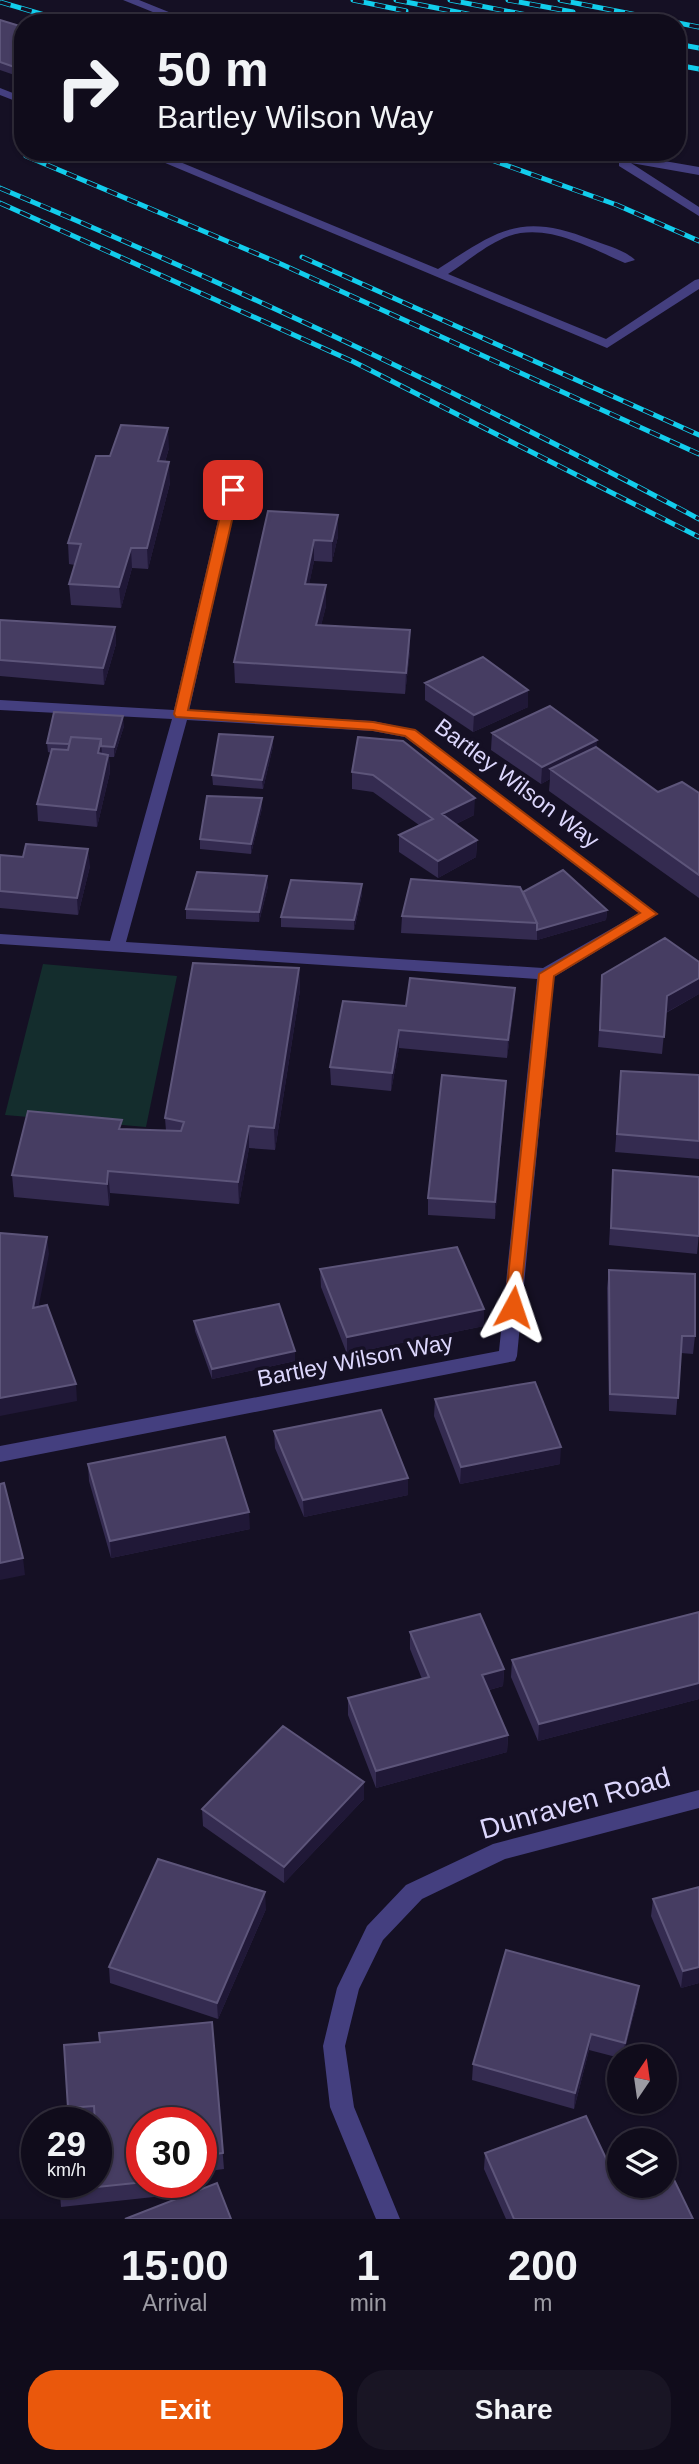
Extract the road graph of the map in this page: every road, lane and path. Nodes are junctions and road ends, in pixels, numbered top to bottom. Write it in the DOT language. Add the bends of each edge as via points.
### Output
graph roads {
  1 [pos="129,0"];
  2 [pos="167,14"];
  3 [pos="167,161"];
  4 [pos="620,161"];
  5 [pos="631,161"];
  6 [pos="699,171"];
  7 [pos="699,212"];
  8 [pos="629,260"];
  9 [pos="439,274"];
  10 [pos="699,283"];
  11 [pos="233,490"];
  12 [pos="0,705"];
  13 [pos="181,714"];
  14 [pos="0,939"];
  15 [pos="117,945"];
  16 [pos="546,974"];
  17 [pos="0,1454"];
  18 [pos="699,1799"];
  19 [pos="388,2219"];
  1 -- 2 [label="street"];
  3 -- 9 [label="street"];
  4 -- 7 [label="street"];
  5 -- 6 [label="street"];
  8 -- 9 [label="street" via="539,229 505,233"];
  9 -- 10 [label="street" via="607,344"];
  11 -- 13 [label="street"];
  12 -- 13 [label="street, Bartley Wilson Way"];
  13 -- 15 [label="street"];
  13 -- 16 [label="street, Bartley Wilson Way" via="373,726 410,733 650,914"];
  14 -- 15 [label="street"];
  15 -- 16 [label="street"];
  16 -- 17 [label="street, Bartley Wilson Way" via="508,1356"];
  18 -- 19 [label="street, Dunraven Road" via="501,1851 414,1892 376,1933 348,1988 334,2046 342,2107"];
}
